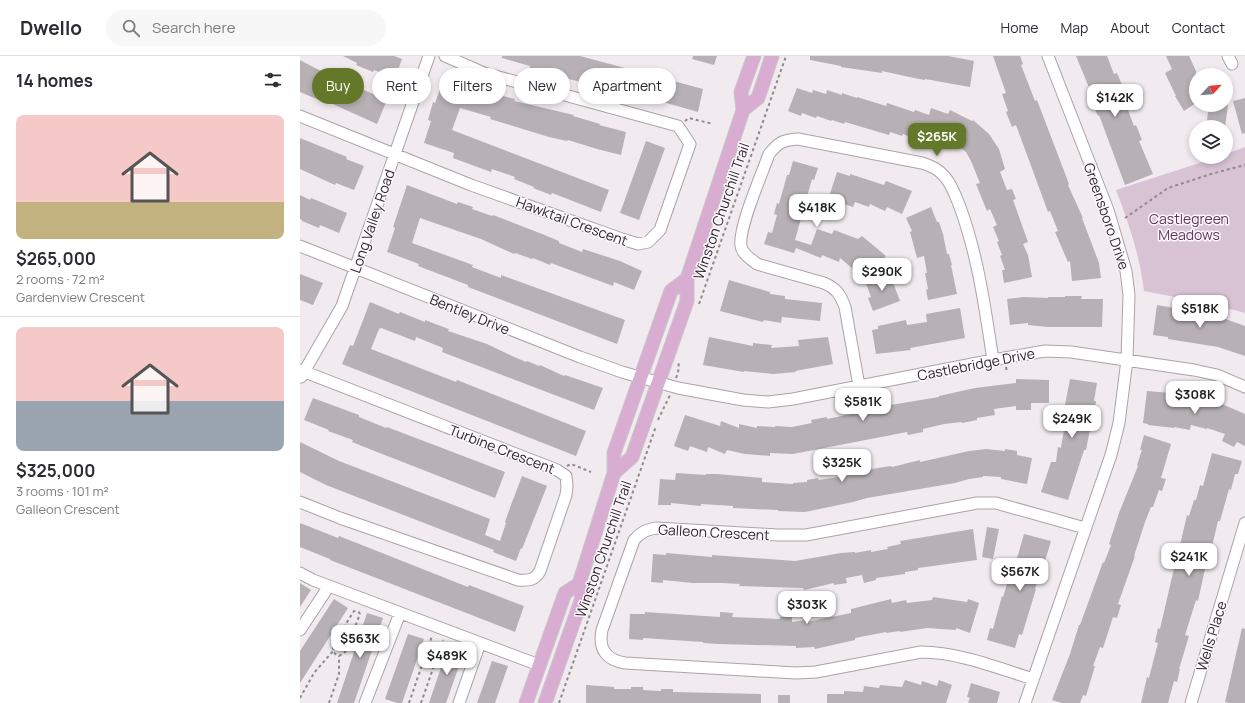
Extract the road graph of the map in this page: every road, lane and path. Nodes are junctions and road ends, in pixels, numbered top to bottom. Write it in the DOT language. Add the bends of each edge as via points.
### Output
graph roads {
  1 [pos="429,56"];
  2 [pos="445,56"];
  3 [pos="750,56"];
  4 [pos="754,56"];
  5 [pos="772,56"];
  6 [pos="786,56"];
  7 [pos="1048,56"];
  8 [pos="748,71"];
  9 [pos="743,110"];
  10 [pos="300,116"];
  11 [pos="712,124"];
  12 [pos="678,126"];
  13 [pos="396,155"];
  14 [pos="1245,166"];
  15 [pos="1125,218"];
  16 [pos="300,246"];
  17 [pos="355,268"];
  18 [pos="687,279"];
  19 [pos="697,308"];
  20 [pos="993,360"];
  21 [pos="1127,360"];
  22 [pos="679,361"];
  23 [pos="678,373"];
  24 [pos="301,374"];
  25 [pos="641,377"];
  26 [pos="658,382"];
  27 [pos="859,386"];
  28 [pos="1245,388"];
  29 [pos="668,402"];
  30 [pos="614,473"];
  31 [pos="300,502"];
  32 [pos="1245,523"];
  33 [pos="1085,528"];
  34 [pos="300,573"];
  35 [pos="579,584"];
  36 [pos="329,586"];
  37 [pos="362,599"];
  38 [pos="358,611"];
  39 [pos="400,613"];
  40 [pos="441,628"];
  41 [pos="300,630"];
  42 [pos="336,643"];
  43 [pos="480,643"];
  44 [pos="346,649"];
  45 [pos="333,652"];
  46 [pos="339,656"];
  47 [pos="540,665"];
  48 [pos="1033,679"];
  49 [pos="300,698"];
  50 [pos="329,703"];
  51 [pos="365,703"];
  52 [pos="409,703"];
  53 [pos="421,703"];
  54 [pos="459,703"];
  55 [pos="526,703"];
  56 [pos="545,703"];
  57 [pos="560,703"];
  58 [pos="1025,703"];
  59 [pos="1191,703"];
  1 -- 13 [label="street, Long Valley Road"];
  2 -- 12 [label="street" via="484,73"];
  3 -- 8 [label="street"];
  4 -- 8 [label="main road"];
  5 -- 9 [label="main road" via="758,98"];
  6 -- 19 [label="path, Winston Churchill Trail"];
  7 -- 21 [label="street, Greensboro Drive" via="1108,210 1126,271 1129,295"];
  8 -- 9 [label="main road" via="741,92"];
  9 -- 18 [label="main road"];
  10 -- 13 [label="street"];
  11 -- 12 [label="path" via="688,118"];
  12 -- 13 [label="street, Hawktail Crescent" via="690,144 683,166 660,230 648,242 638,244 593,230"];
  13 -- 17 [label="street, Long Valley Road"];
  14 -- 15 [label="path" via="1168,188"];
  16 -- 17 [label="street, Bentley Drive"];
  17 -- 24 [label="street, Long Valley Road" via="342,306"];
  17 -- 25 [label="street, Bentley Drive" via="580,357"];
  18 -- 25 [label="main road" via="671,290"];
  18 -- 26 [label="main road" via="686,301"];
  20 -- 21 [label="street, Castlebridge Drive" via="1045,351"];
  20 -- 27 [label="street, Castlebridge Drive"];
  20 -- 27 [label="street" via="977,264 968,231 946,178 935,167 922,163 798,139 787,140 777,144 768,154 741,233 741,247 757,264 824,283 834,288 841,296"];
  21 -- 28 [label="street, Castlebridge Drive" via="1194,370"];
  21 -- 33 [label="street, Greensboro Drive" via="1116,438"];
  22 -- 23 [label="path"];
  24 -- 31 [label="street, Turbine Crescent" via="557,470 566,476 567,486 540,571 534,579 525,581"];
  25 -- 26 [label="street, Bentley Drive"];
  25 -- 30 [label="main road" via="614,453"];
  26 -- 27 [label="street, Castlebridge Drive" via="743,400 768,402"];
  26 -- 30 [label="main road" via="632,458"];
  29 -- 57 [label="path, Winston Churchill Trail" via="659,418"];
  30 -- 35 [label="main road"];
  32 -- 59 [label="street, Wells Place"];
  33 -- 48 [label="street, Greensboro Drive"];
  33 -- 48 [label="street, Galleon Crescent" via="996,503 977,503 806,535 656,528 640,533 634,540 600,637 602,646 610,658 625,663 796,673 816,672 922,652 934,652 949,654"];
  34 -- 36 [label="street"];
  35 -- 47 [label="main road" via="565,593"];
  35 -- 56 [label="main road" via="582,598"];
  36 -- 37 [label="street"];
  36 -- 41 [label="street"];
  37 -- 38 [label="path"];
  37 -- 39 [label="street"];
  38 -- 42 [label="path" via="354,612 335,640"];
  38 -- 44 [label="path" via="360,614"];
  39 -- 40 [label="street"];
  39 -- 51 [label="street"];
  40 -- 43 [label="street"];
  40 -- 52 [label="path"];
  40 -- 53 [label="path"];
  42 -- 44 [label="path" via="341,642"];
  42 -- 45 [label="path"];
  43 -- 47 [label="street"];
  43 -- 54 [label="street"];
  44 -- 46 [label="path" via="346,652"];
  45 -- 46 [label="path"];
  45 -- 49 [label="path" via="314,673"];
  46 -- 50 [label="path" via="339,674"];
  47 -- 55 [label="main road"];
  48 -- 58 [label="street, Greensboro Drive"];
}
